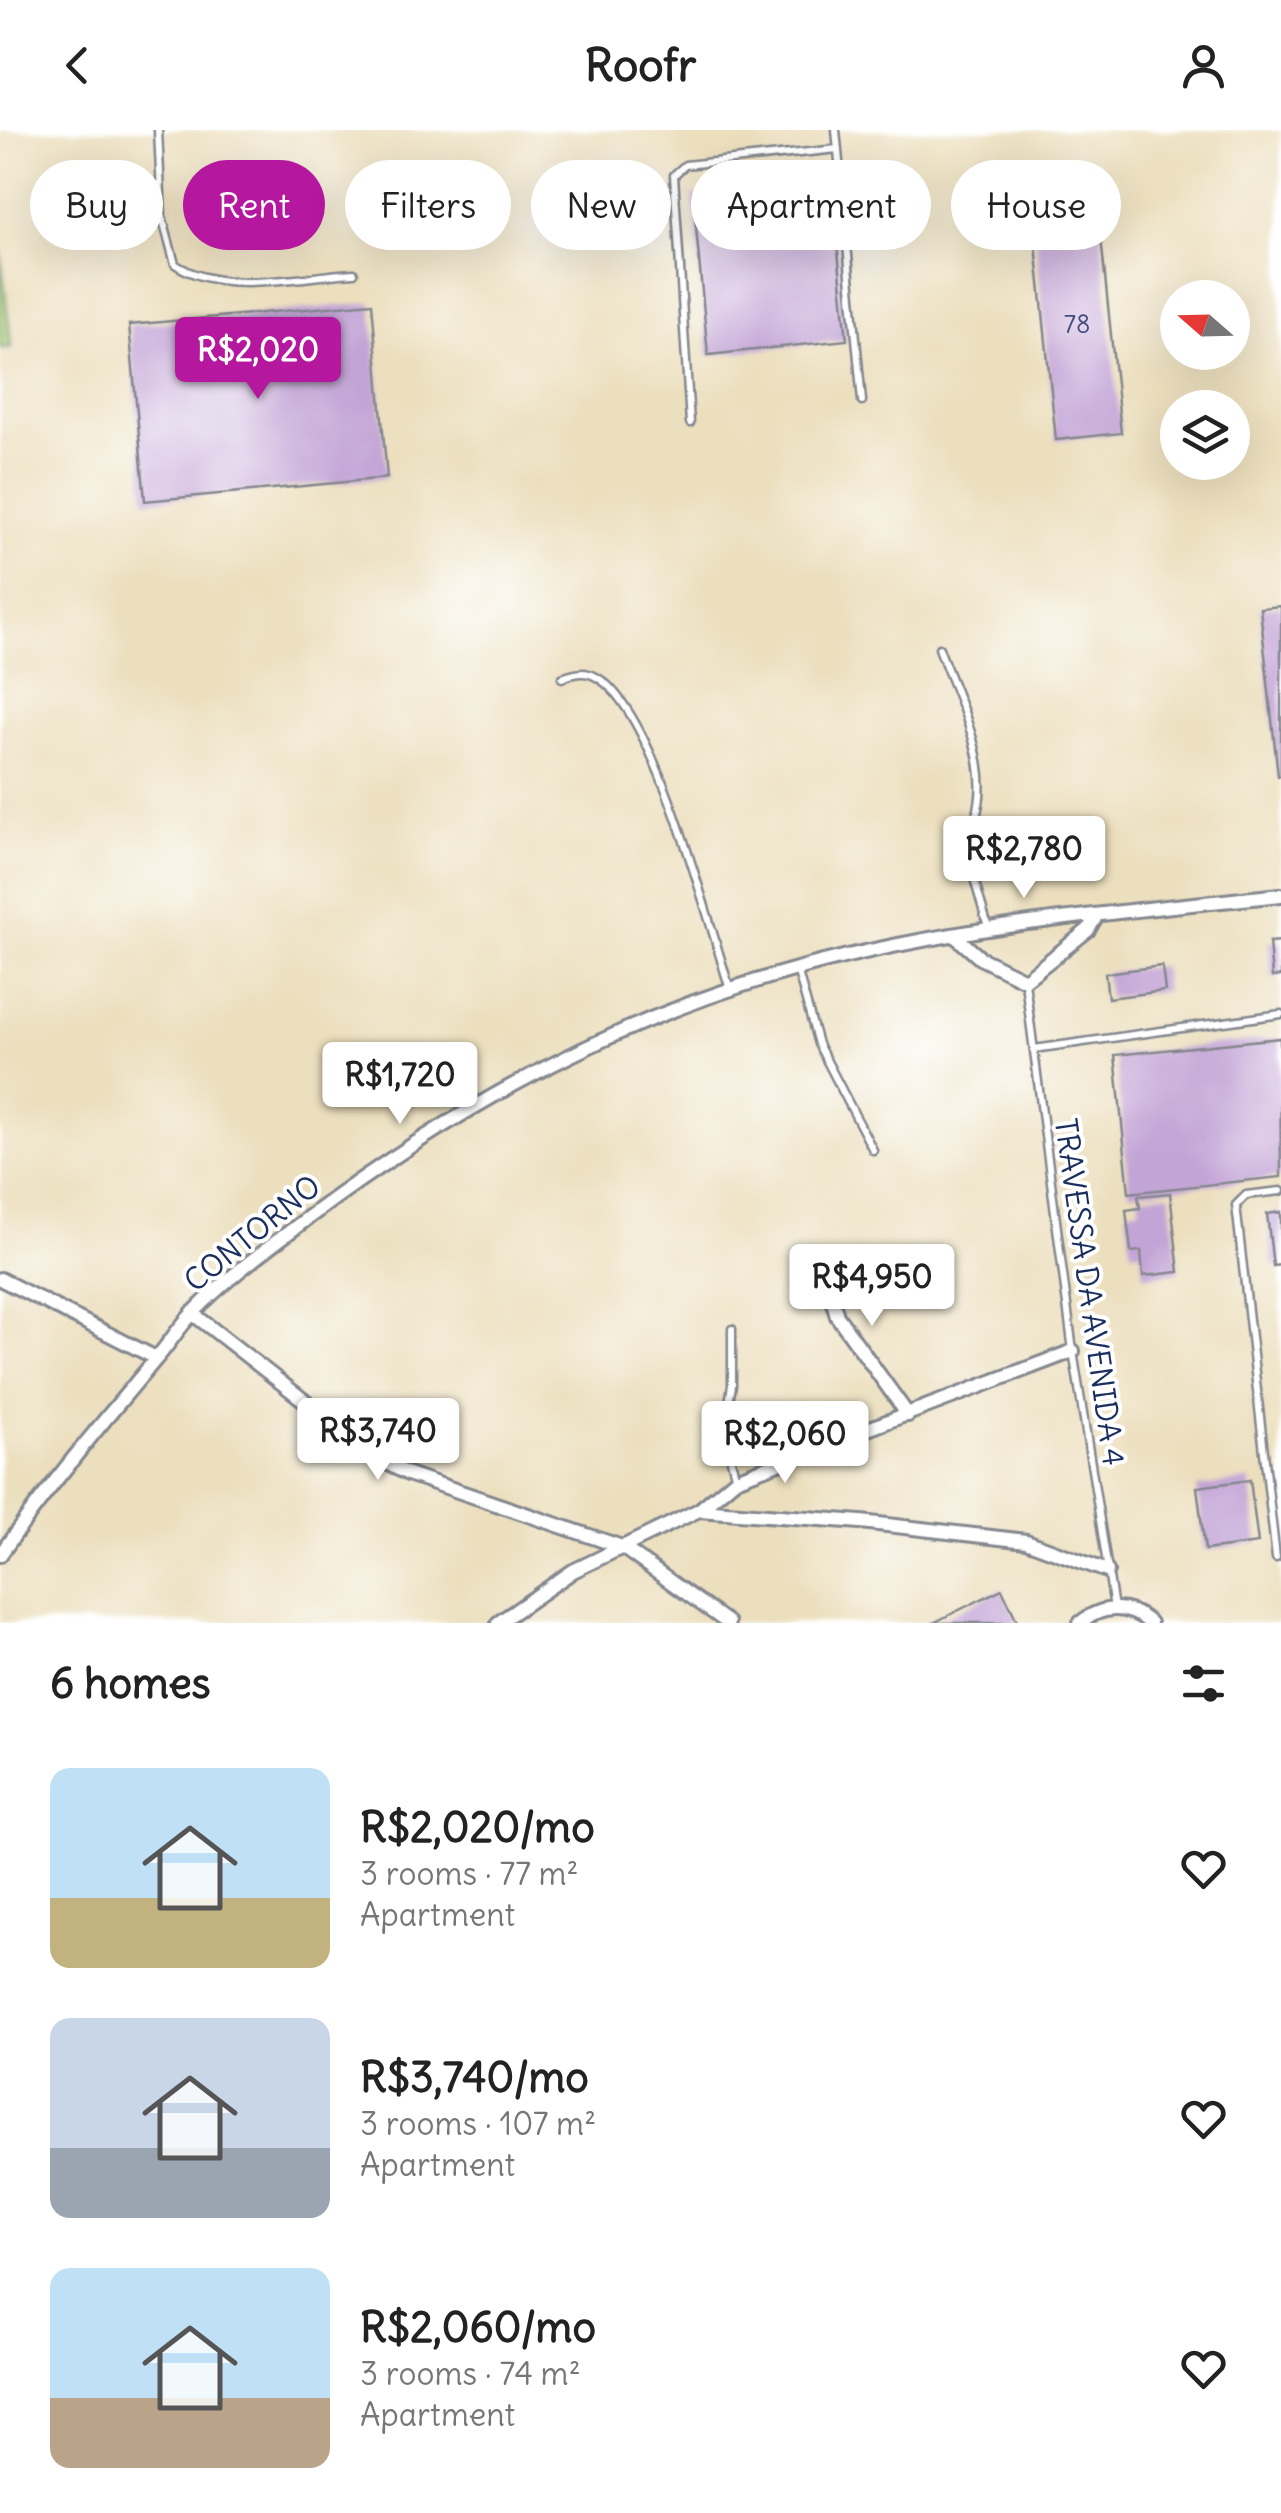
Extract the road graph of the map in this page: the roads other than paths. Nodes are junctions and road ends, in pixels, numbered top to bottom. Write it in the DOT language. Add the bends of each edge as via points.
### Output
graph roads {
  1 [pos="158,130"];
  2 [pos="836,130"];
  3 [pos="838,148"];
  4 [pos="354,273"];
  5 [pos="862,401"];
  6 [pos="690,423"];
  7 [pos="939,648"];
  8 [pos="562,678"];
  9 [pos="1281,894"];
  10 [pos="1098,916"];
  11 [pos="989,930"];
  12 [pos="954,935"];
  13 [pos="796,968"];
  14 [pos="1024,980"];
  15 [pos="730,990"];
  16 [pos="1281,1014"];
  17 [pos="1034,1049"];
  18 [pos="873,1150"];
  19 [pos="1281,1192"];
  20 [pos="820,1252"];
  21 [pos="0,1279"];
  22 [pos="192,1313"];
  23 [pos="732,1330"];
  24 [pos="1073,1351"];
  25 [pos="156,1358"];
  26 [pos="908,1415"];
  27 [pos="736,1480"];
  28 [pos="699,1510"];
  29 [pos="622,1546"];
  30 [pos="0,1555"];
  31 [pos="1276,1558"];
  32 [pos="1107,1571"];
  33 [pos="1114,1608"];
  34 [pos="498,1623"];
  35 [pos="728,1623"];
  36 [pos="1080,1623"];
  37 [pos="1150,1623"];
  1 -- 4 [label="lane" via="162,216 175,264 216,281"];
  2 -- 3 [label="lane"];
  3 -- 5 [label="lane"];
  3 -- 6 [label="lane" via="685,165 674,175"];
  7 -- 11 [label="lane" via="980,763 982,796 963,841"];
  8 -- 15 [label="lane" via="593,675 633,716 676,822"];
  9 -- 10 [label="street, CONTORNO"];
  10 -- 11 [label="street, CONTORNO"];
  10 -- 14 [label="street"];
  11 -- 12 [label="street, CONTORNO"];
  12 -- 13 [label="street, CONTORNO"];
  12 -- 14 [label="street" via="980,958"];
  13 -- 15 [label="street, CONTORNO"];
  13 -- 18 [label="lane" via="818,1044"];
  14 -- 17 [label="lane, TRAVESSA DA AVENIDA 4"];
  15 -- 22 [label="street, CONTORNO" via="612,1037 443,1126 297,1226"];
  16 -- 17 [label="lane"];
  17 -- 24 [label="lane, TRAVESSA DA AVENIDA 4"];
  19 -- 31 [label="lane" via="1246,1195 1236,1205"];
  20 -- 26 [label="street" via="837,1316"];
  21 -- 25 [label="street"];
  22 -- 25 [label="street, CONTORNO"];
  22 -- 29 [label="street" via="379,1460"];
  23 -- 27 [label="lane" via="724,1433"];
  24 -- 26 [label="street"];
  24 -- 32 [label="lane, TRAVESSA DA AVENIDA 4"];
  25 -- 30 [label="street, CONTORNO"];
  26 -- 27 [label="street"];
  27 -- 28 [label="street"];
  28 -- 29 [label="street"];
  28 -- 32 [label="street" via="1026,1542"];
  29 -- 34 [label="street"];
  29 -- 35 [label="street"];
  32 -- 33 [label="lane, TRAVESSA DA AVENIDA 4"];
  33 -- 36 [label="street"];
  33 -- 37 [label="street"];
}
